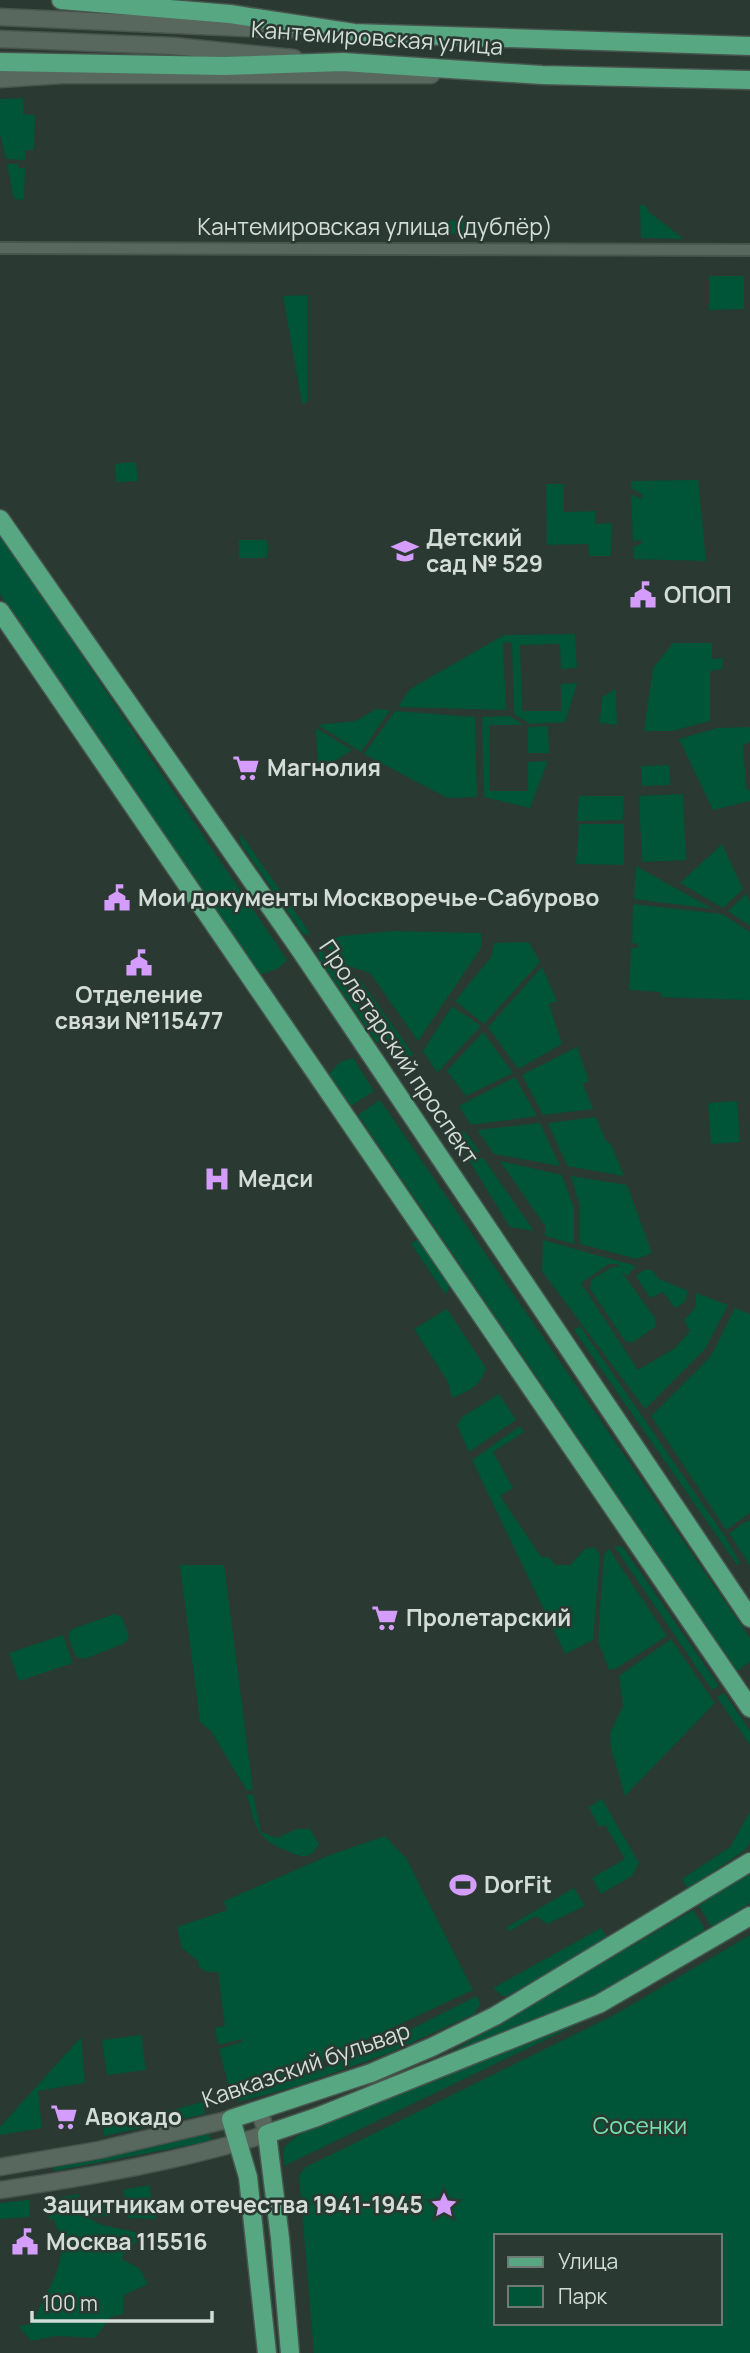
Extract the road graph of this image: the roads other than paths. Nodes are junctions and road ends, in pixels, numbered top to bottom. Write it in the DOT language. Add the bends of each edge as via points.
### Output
graph roads {
  1 [pos="61,0"];
  2 [pos="0,17"];
  3 [pos="354,33"];
  4 [pos="0,39"];
  5 [pos="750,46"];
  6 [pos="0,62"];
  7 [pos="343,62"];
  8 [pos="542,75"];
  9 [pos="0,79"];
  10 [pos="750,80"];
  11 [pos="0,248"];
  12 [pos="750,250"];
  13 [pos="0,519"];
  14 [pos="0,611"];
  15 [pos="750,1618"];
  16 [pos="750,1709"];
  17 [pos="750,1862"];
  18 [pos="750,1916"];
  19 [pos="259,2110"];
  20 [pos="231,2119"];
  21 [pos="267,2134"];
  22 [pos="237,2143"];
  23 [pos="0,2167"];
  24 [pos="0,2190"];
  25 [pos="267,2353"];
  26 [pos="290,2353"];
  1 -- 3 [label="main road" via="230,14"];
  2 -- 3 [label="main road, Кантемировская улица"];
  3 -- 5 [label="main road, Кантемировская улица"];
  4 -- 7 [label="main road, Кантемировская улица" via="173,46"];
  6 -- 7 [label="main road" via="224,66"];
  7 -- 8 [label="main road, Кантемировская улица"];
  8 -- 9 [label="main road" via="62,75"];
  8 -- 10 [label="main road, Кантемировская улица"];
  11 -- 12 [label="street, Кантемировская улица (дублёр)"];
  13 -- 15 [label="main road, Пролетарский проспект" via="306,958"];
  14 -- 16 [label="main road"];
  17 -- 19 [label="main road, Кавказский бульвар" via="495,2015 371,2073"];
  18 -- 21 [label="main road, Кавказский бульвар" via="598,2004"];
  19 -- 20 [label="main road, Кавказский бульвар"];
  19 -- 21 [label="main road"];
  20 -- 22 [label="main road"];
  20 -- 23 [label="main road, Кавказский бульвар"];
  21 -- 22 [label="main road, Кавказский бульвар"];
  21 -- 26 [label="main road"];
  22 -- 24 [label="main road, Кавказский бульвар"];
  22 -- 25 [label="main road" via="248,2177"];
}
